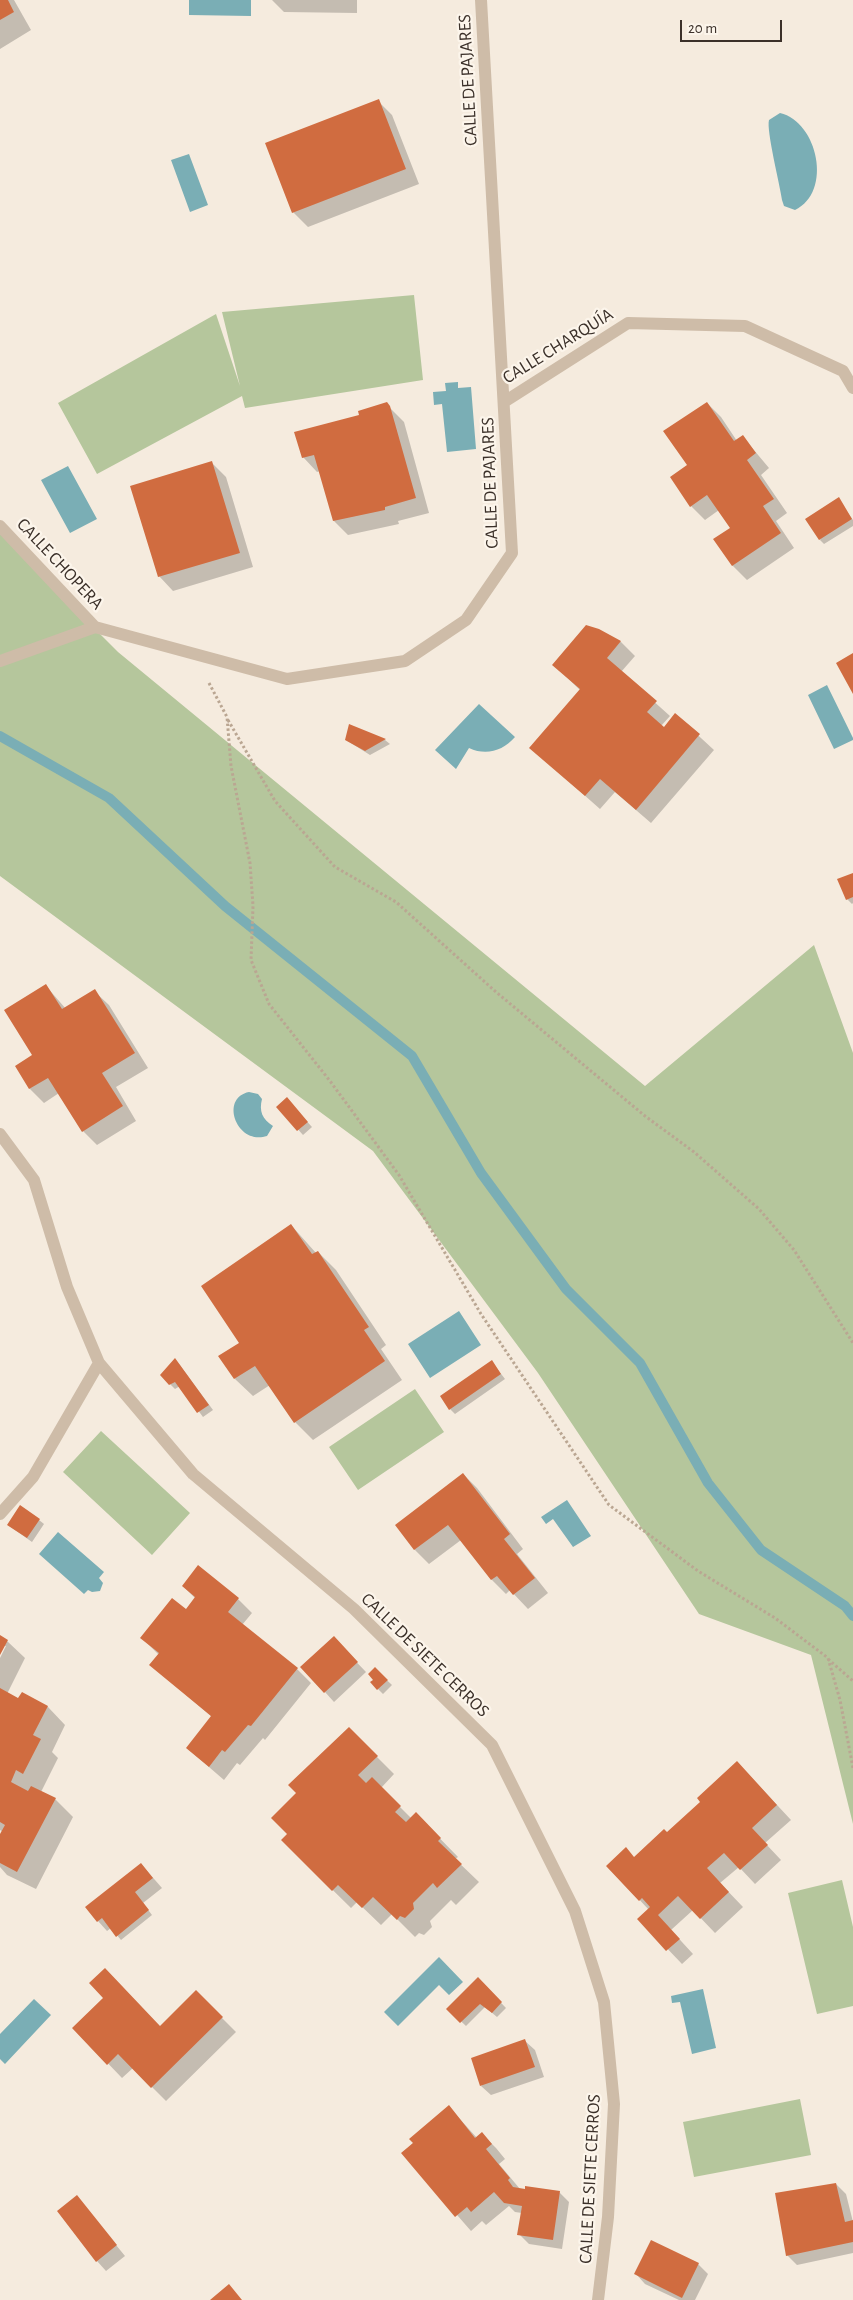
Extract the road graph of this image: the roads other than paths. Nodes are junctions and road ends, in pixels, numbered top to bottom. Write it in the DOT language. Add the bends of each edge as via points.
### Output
graph roads {
  1 [pos="481,0"];
  2 [pos="853,388"];
  3 [pos="504,402"];
  4 [pos="0,526"];
  5 [pos="95,627"];
  6 [pos="0,662"];
  7 [pos="0,1134"];
  8 [pos="99,1363"];
  9 [pos="0,1514"];
  10 [pos="598,2300"];
  1 -- 3 [label="street, CALLE DE PAJARES"];
  2 -- 3 [label="street, CALLE CHARQUÍA" via="843,371 745,326 628,323"];
  3 -- 5 [label="street, CALLE DE PAJARES" via="512,554 466,620 405,661 287,679"];
  4 -- 5 [label="street, CALLE CHOPERA"];
  5 -- 6 [label="street"];
  7 -- 8 [label="street, CALLE DE SIETE CERROS" via="34,1180 67,1287"];
  8 -- 9 [label="street" via="33,1477"];
  8 -- 10 [label="street, CALLE DE SIETE CERROS" via="193,1474 354,1609 492,1745 576,1911 604,2002 614,2104 608,2217"];
}
